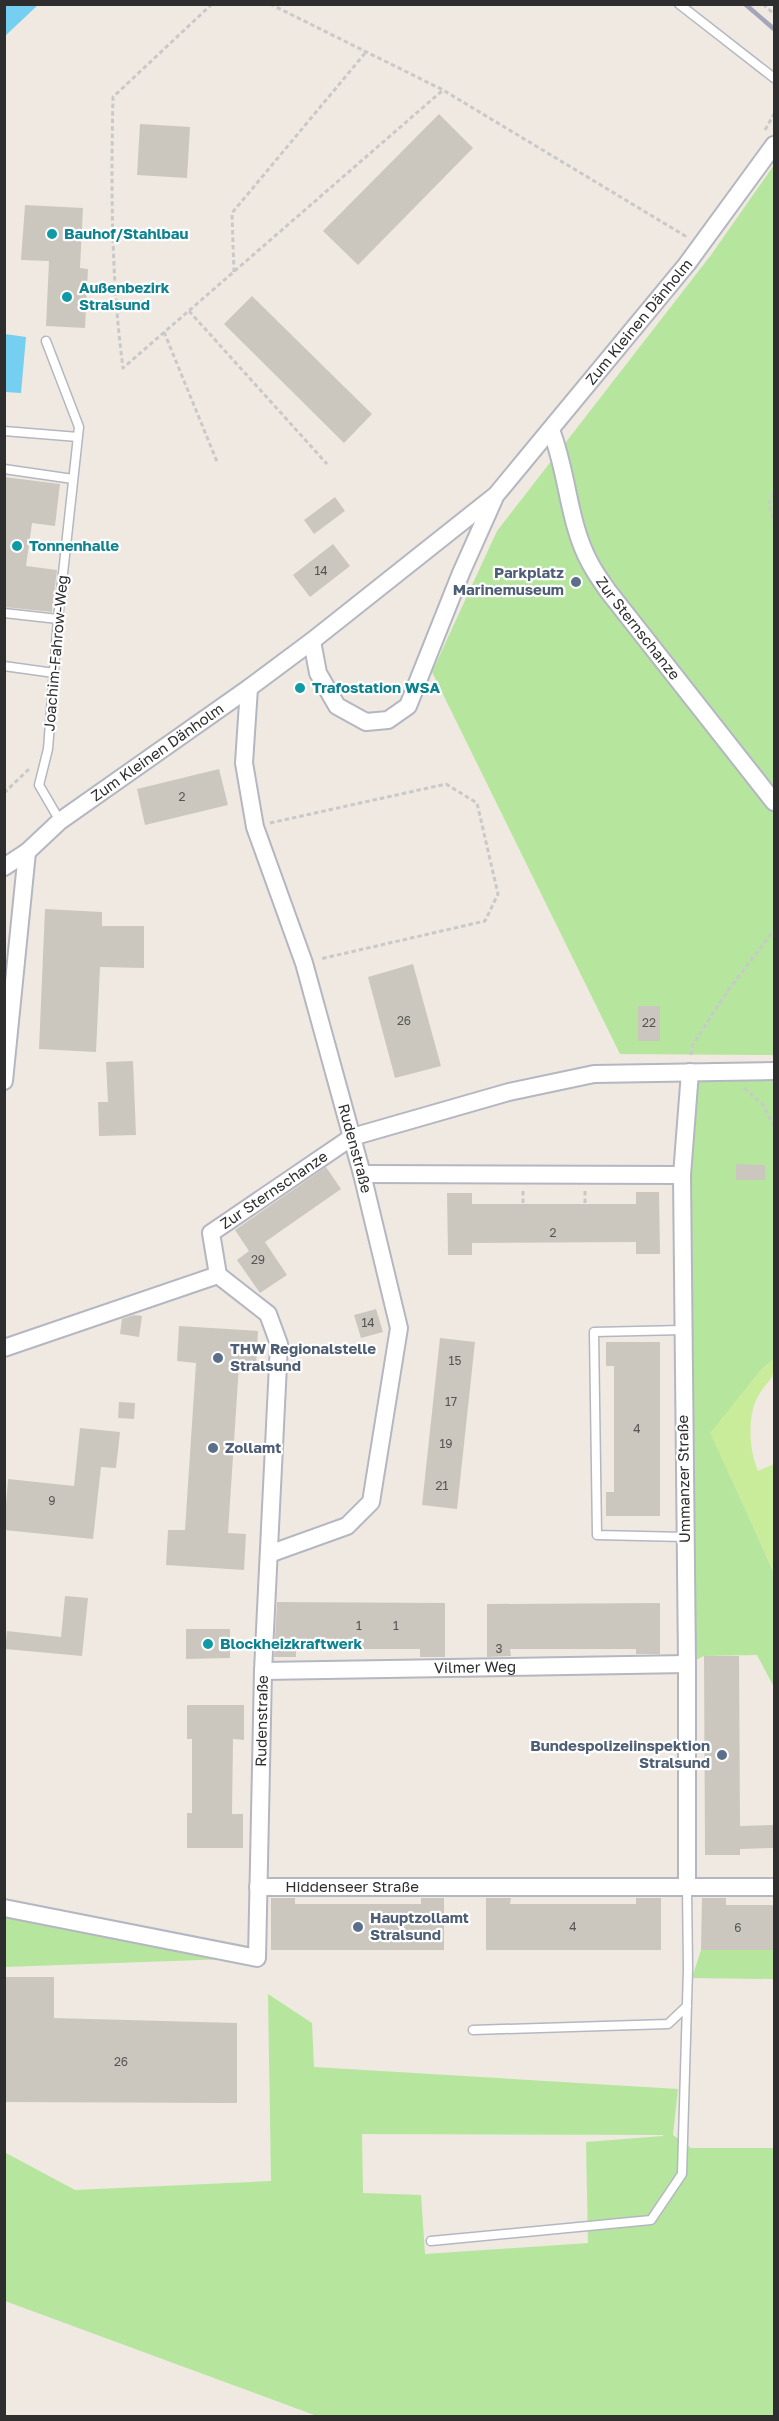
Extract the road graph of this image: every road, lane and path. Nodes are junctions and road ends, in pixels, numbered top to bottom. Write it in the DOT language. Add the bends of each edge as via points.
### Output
graph roads {
  1 [pos="212,4"];
  2 [pos="270,4"];
  3 [pos="679,4"];
  4 [pos="763,4"];
  5 [pos="774,14"];
  6 [pos="366,52"];
  7 [pos="774,78"];
  8 [pos="443,90"];
  9 [pos="774,145"];
  10 [pos="701,245"];
  11 [pos="234,272"];
  12 [pos="189,310"];
  13 [pos="164,332"];
  14 [pos="46,341"];
  15 [pos="551,430"];
  16 [pos="4,431"];
  17 [pos="78,437"];
  18 [pos="218,464"];
  19 [pos="327,465"];
  20 [pos="4,469"];
  21 [pos="73,479"];
  22 [pos="774,494"];
  23 [pos="496,495"];
  24 [pos="774,523"];
  25 [pos="4,613"];
  26 [pos="58,619"];
  27 [pos="312,641"];
  28 [pos="4,666"];
  29 [pos="54,673"];
  30 [pos="249,688"];
  31 [pos="48,749"];
  32 [pos="4,793"];
  33 [pos="774,802"];
  34 [pos="60,821"];
  35 [pos="255,827"];
  36 [pos="27,852"];
  37 [pos="4,867"];
  38 [pos="774,930"];
  39 [pos="304,963"];
  40 [pos="724,1071"];
  41 [pos="774,1071"];
  42 [pos="690,1072"];
  43 [pos="4,1081"];
  44 [pos="774,1126"];
  45 [pos="352,1137"];
  46 [pos="362,1174"];
  47 [pos="682,1175"];
  48 [pos="218,1275"];
  49 [pos="683,1330"];
  50 [pos="4,1348"];
  51 [pos="685,1537"];
  52 [pos="269,1554"];
  53 [pos="687,1664"];
  54 [pos="263,1671"];
  55 [pos="258,1887"];
  56 [pos="687,1887"];
  57 [pos="774,1887"];
  58 [pos="4,1908"];
  59 [pos="687,2006"];
  60 [pos="473,2030"];
  61 [pos="431,2241"];
  1 -- 13 [label="path" via="113,97 116,312 123,368"];
  2 -- 6 [label="path"];
  3 -- 7 [label="lane"];
  4 -- 5 [label="path"];
  6 -- 8 [label="path"];
  6 -- 11 [label="path" via="232,213"];
  8 -- 10 [label="path"];
  8 -- 11 [label="path"];
  9 -- 10 [label="street, Zum Kleinen Dänholm"];
  10 -- 15 [label="street, Zum Kleinen Dänholm"];
  11 -- 12 [label="path"];
  12 -- 13 [label="path"];
  12 -- 19 [label="path"];
  13 -- 18 [label="path"];
  14 -- 17 [label="lane, Joachim-Fahrow-Weg" via="79,427"];
  15 -- 23 [label="street, Zum Kleinen Dänholm"];
  15 -- 33 [label="street, Zur Sternschanze" via="589,562"];
  16 -- 17 [label="lane"];
  17 -- 21 [label="lane, Joachim-Fahrow-Weg"];
  20 -- 21 [label="lane"];
  21 -- 26 [label="lane, Joachim-Fahrow-Weg"];
  22 -- 24 [label="path" via="769,503"];
  23 -- 27 [label="street, Zum Kleinen Dänholm"];
  23 -- 27 [label="street, Zum Kleinen Dänholm" via="408,706 388,720 366,722 337,706 318,674"];
  25 -- 26 [label="lane"];
  26 -- 29 [label="lane, Joachim-Fahrow-Weg"];
  27 -- 30 [label="street, Zum Kleinen Dänholm"];
  28 -- 29 [label="lane"];
  29 -- 31 [label="lane, Joachim-Fahrow-Weg"];
  30 -- 34 [label="street, Zum Kleinen Dänholm"];
  30 -- 35 [label="street, Rudenstraße" via="244,763"];
  31 -- 32 [label="path"];
  31 -- 34 [label="lane, Joachim-Fahrow-Weg" via="39,785"];
  34 -- 36 [label="street, Zum Kleinen Dänholm"];
  35 -- 39 [label="street, Rudenstraße"];
  35 -- 39 [label="path" via="446,784 477,803 498,894 485,921"];
  36 -- 37 [label="street, Zum Kleinen Dänholm"];
  36 -- 43 [label="street"];
  38 -- 42 [label="path" via="692,1046"];
  39 -- 45 [label="street, Rudenstraße"];
  40 -- 41 [label="street, Zur Sternschanze"];
  40 -- 42 [label="street, Zur Sternschanze"];
  40 -- 44 [label="path" via="763,1106"];
  42 -- 45 [label="street, Zur Sternschanze" via="594,1074 509,1092"];
  42 -- 47 [label="street, Ummanzer Straße"];
  45 -- 46 [label="street, Rudenstraße"];
  45 -- 48 [label="street, Zur Sternschanze" via="211,1233"];
  46 -- 47 [label="street"];
  46 -- 52 [label="street, Rudenstraße" via="399,1328 371,1502 347,1526"];
  47 -- 49 [label="street, Ummanzer Straße"];
  48 -- 50 [label="street"];
  48 -- 52 [label="street, Rudenstraße" via="268,1314 279,1344"];
  49 -- 51 [label="street, Ummanzer Straße"];
  49 -- 51 [label="lane" via="594,1332 597,1535"];
  51 -- 53 [label="street, Ummanzer Straße"];
  52 -- 54 [label="street, Rudenstraße"];
  53 -- 54 [label="street, Vilmer Weg"];
  53 -- 56 [label="street, Ummanzer Straße"];
  54 -- 55 [label="street, Rudenstraße"];
  55 -- 56 [label="street, Hiddenseer Straße"];
  55 -- 58 [label="street" via="257,1958"];
  56 -- 57 [label="street, Hiddenseer Straße"];
  56 -- 59 [label="lane"];
  59 -- 60 [label="lane" via="668,2024"];
  59 -- 61 [label="lane" via="682,2174 651,2220"];
}
